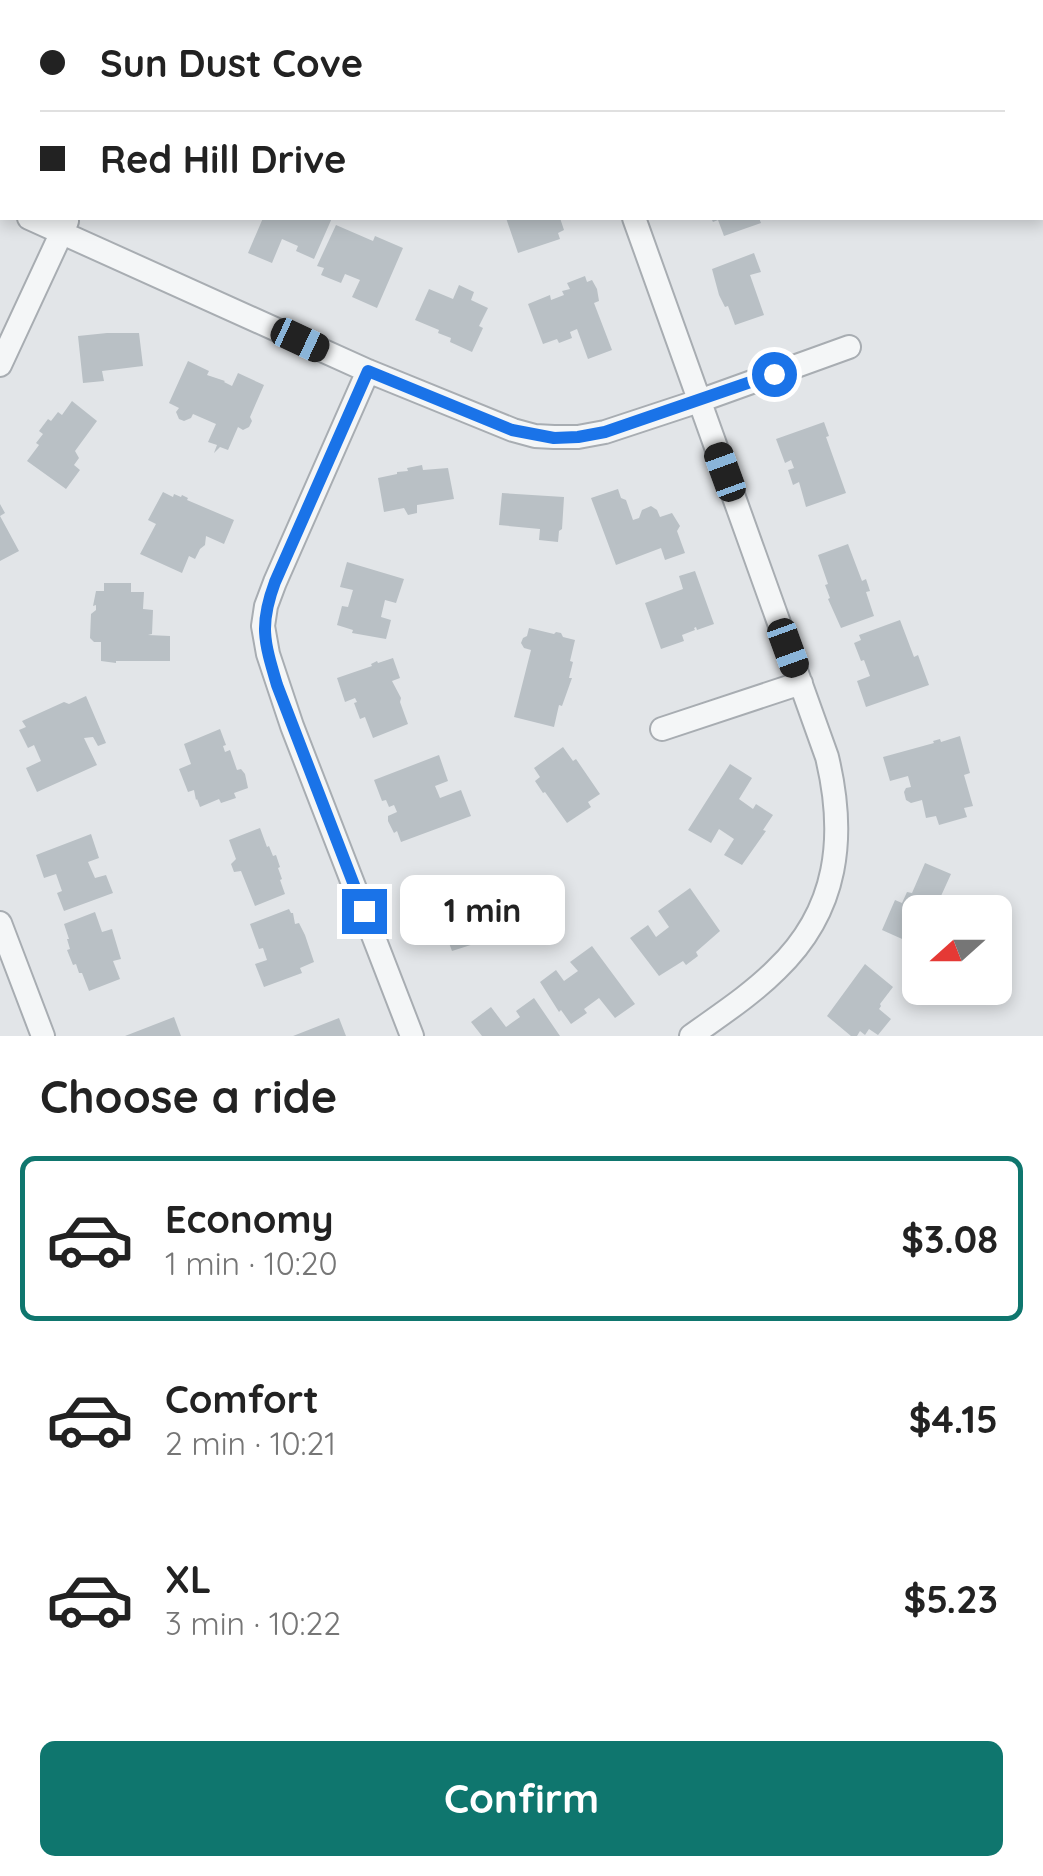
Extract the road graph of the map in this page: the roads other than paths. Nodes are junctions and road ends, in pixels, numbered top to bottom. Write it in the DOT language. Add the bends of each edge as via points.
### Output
graph roads {
  1 [pos="635,220"];
  2 [pos="66,224"];
  3 [pos="849,348"];
  4 [pos="0,365"];
  5 [pos="368,371"];
  6 [pos="700,401"];
  7 [pos="801,683"];
  8 [pos="662,729"];
  9 [pos="0,923"];
  10 [pos="43,1036"];
  11 [pos="412,1036"];
  12 [pos="692,1036"];
  1 -- 6 [label="street"];
  2 -- 4 [label="street"];
  2 -- 5 [label="street"];
  3 -- 6 [label="street"];
  5 -- 6 [label="street" via="535,436 605,432"];
  5 -- 11 [label="street" via="275,582 263,626 277,685"];
  6 -- 7 [label="street"];
  7 -- 8 [label="street"];
  7 -- 12 [label="street" via="835,792 834,869 795,950"];
  9 -- 10 [label="street"];
}
